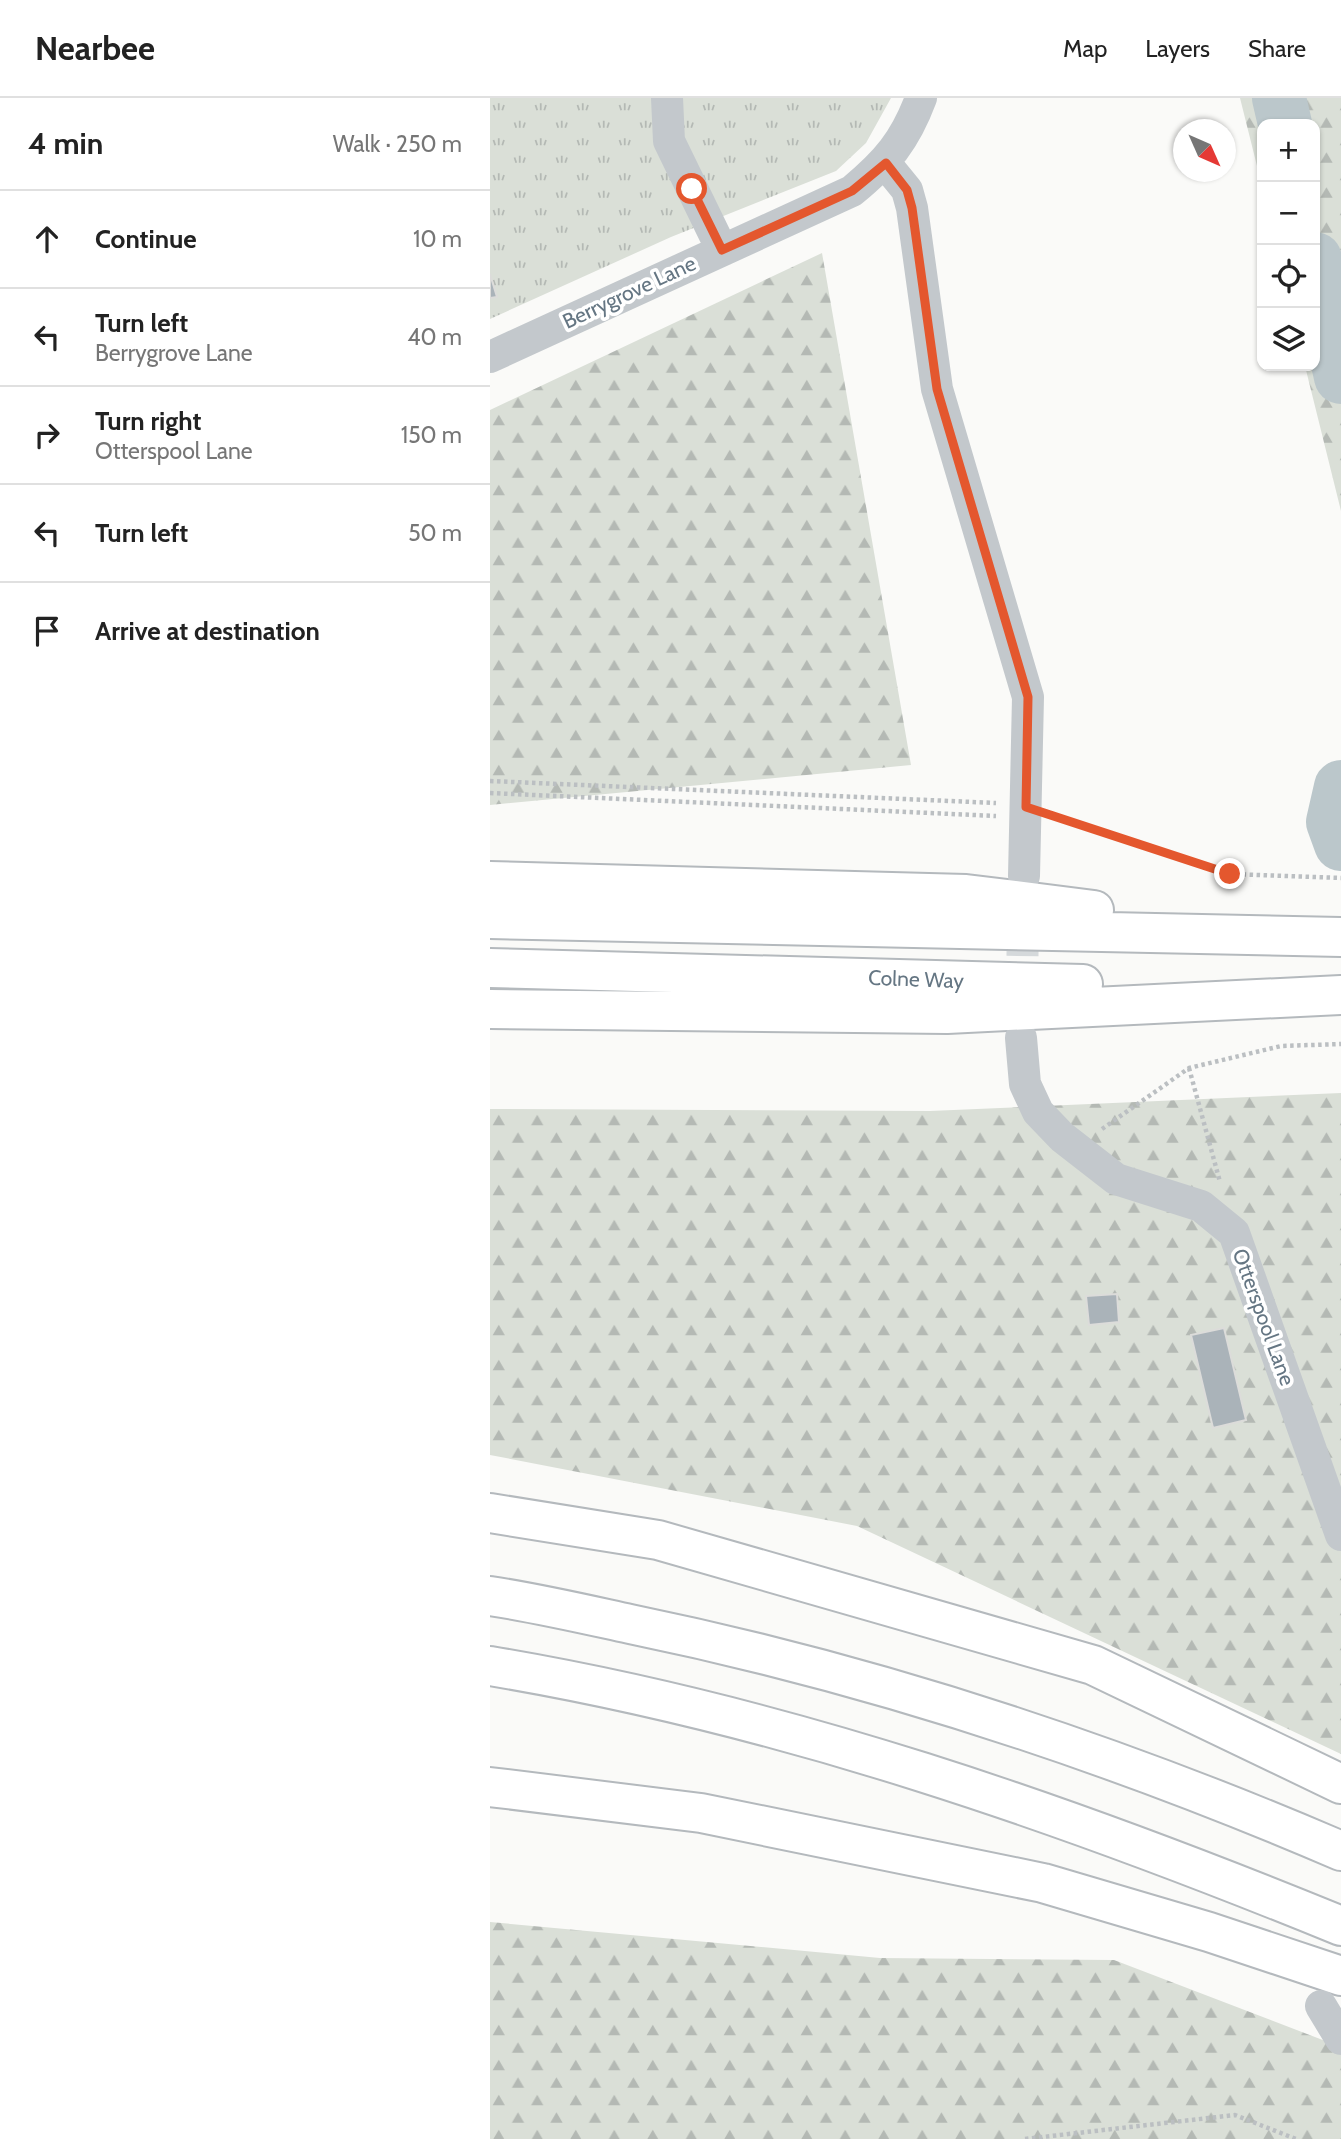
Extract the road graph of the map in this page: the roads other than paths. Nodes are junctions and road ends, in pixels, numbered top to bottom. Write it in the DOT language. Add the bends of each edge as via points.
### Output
graph roads {
  1 [pos="667,98"];
  2 [pos="920,98"];
  3 [pos="886,163"];
  4 [pos="722,250"];
  5 [pos="490,357"];
  6 [pos="1024,876"];
  7 [pos="490,881"];
  8 [pos="490,919"];
  9 [pos="1326,937"];
  10 [pos="490,968"];
  11 [pos="1341,993"];
  12 [pos="490,1009"];
  13 [pos="1021,1038"];
  14 [pos="490,1513"];
  15 [pos="1341,1535"];
  16 [pos="490,1596"];
  17 [pos="490,1666"];
  18 [pos="1341,1784"];
  19 [pos="490,1787"];
  20 [pos="1341,1851"];
  21 [pos="1341,1926"];
  22 [pos="1331,1991"];
  23 [pos="1341,2039"];
  1 -- 4 [label="street" via="669,141"];
  2 -- 3 [label="street, Berrygrove Lane" via="909,130"];
  3 -- 4 [label="street, Berrygrove Lane" via="852,191"];
  3 -- 6 [label="street" via="907,190 912,208 937,389 1028,697"];
  4 -- 5 [label="street, Berrygrove Lane"];
  7 -- 9 [label="highway" via="966,894"];
  8 -- 9 [label="highway"];
  10 -- 11 [label="highway, Colne Way"];
  11 -- 12 [label="highway" via="947,1014"];
  13 -- 15 [label="street, Otterspool Lane" via="1025,1084 1038,1112 1076,1147 1116,1178 1200,1206 1234,1233"];
  14 -- 18 [label="highway" via="658,1540 1093,1665"];
  16 -- 20 [label="highway" via="720,1643 887,1688 1191,1789"];
  17 -- 21 [label="highway" via="706,1713 1006,1797"];
  19 -- 22 [label="highway" via="701,1813 1043,1883 1209,1932"];
  22 -- 23 [label="street"];
}
